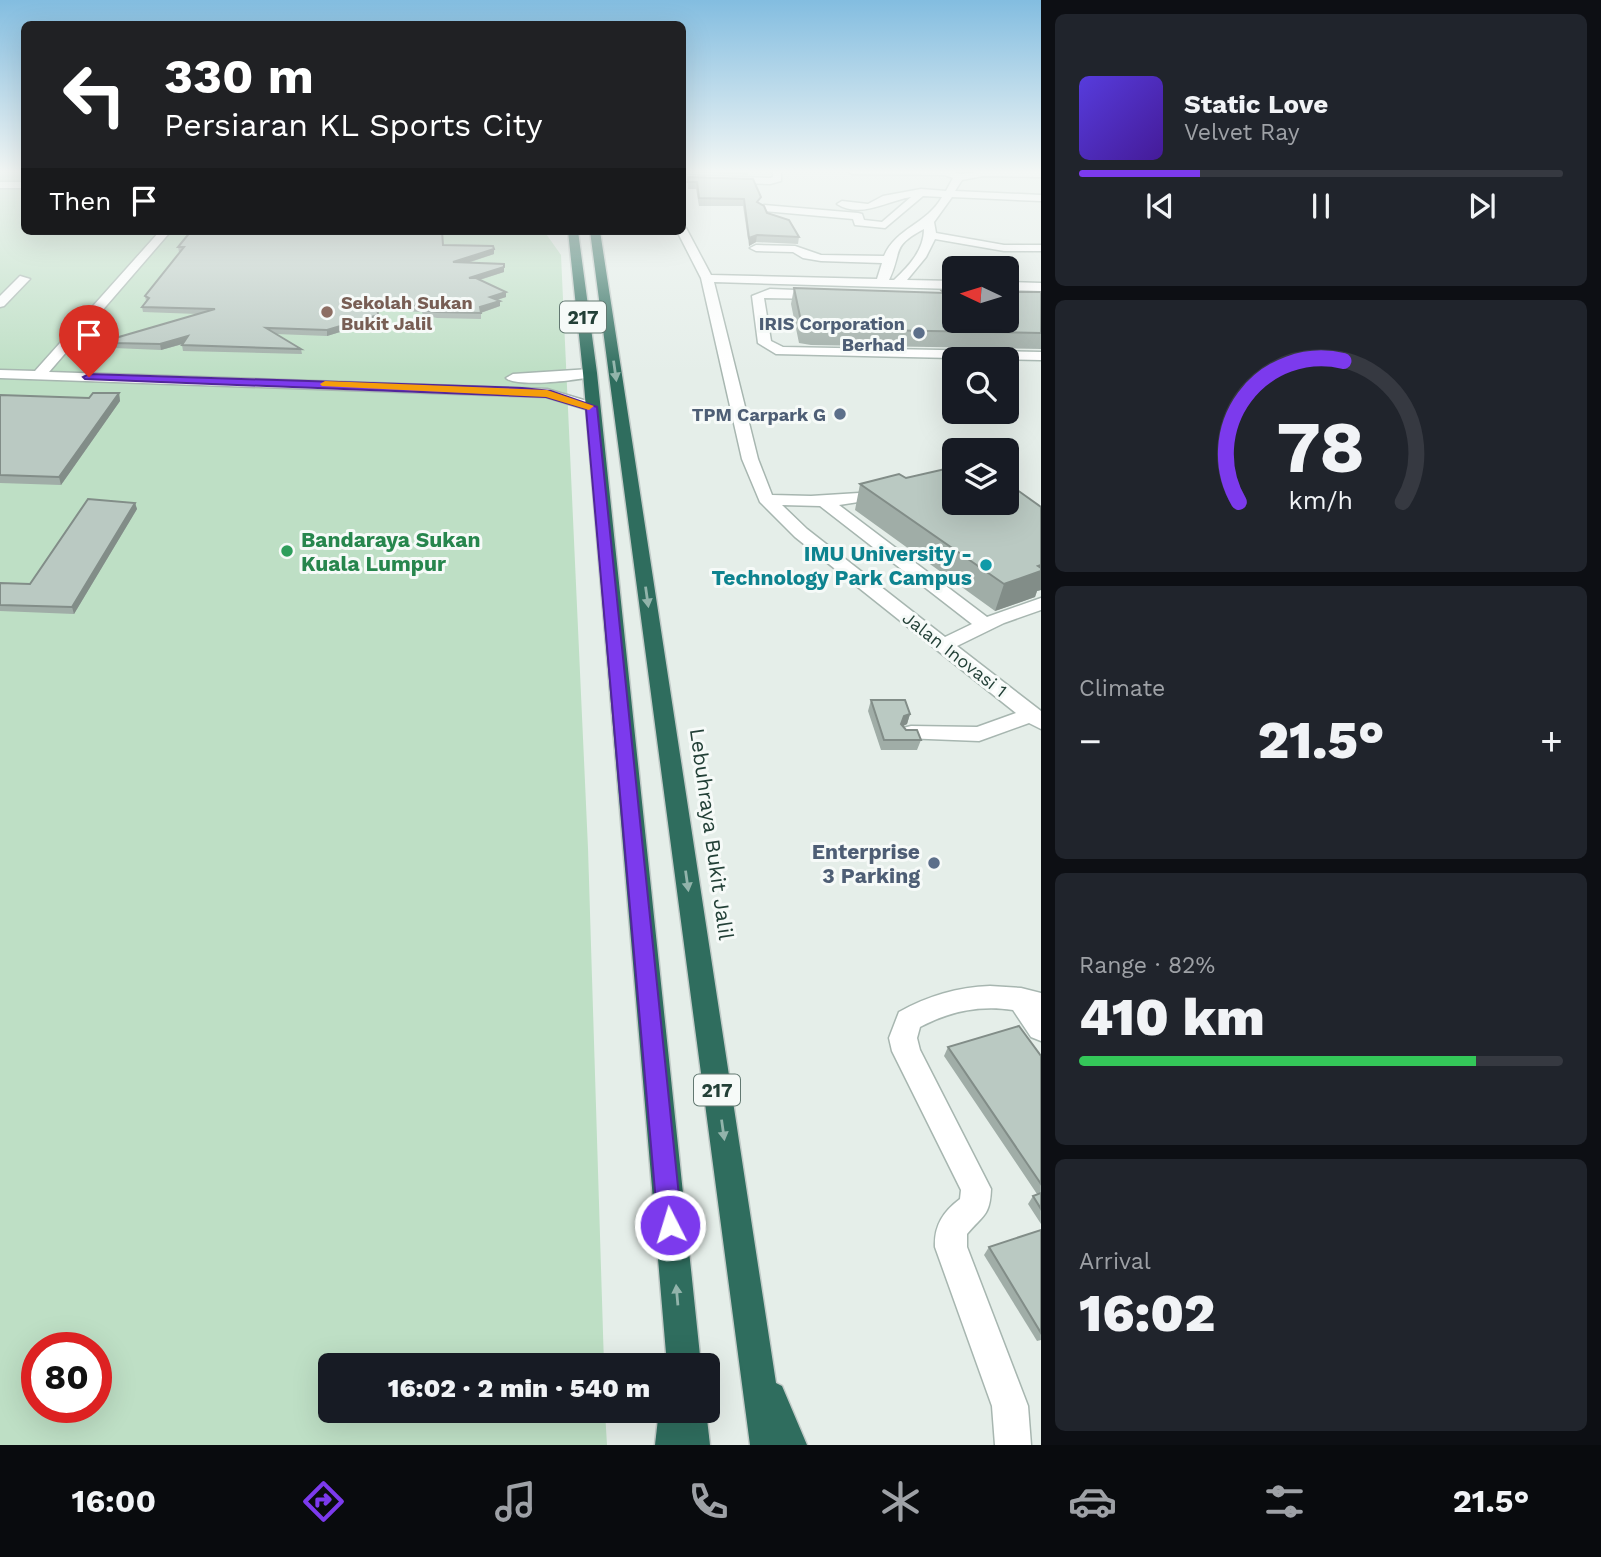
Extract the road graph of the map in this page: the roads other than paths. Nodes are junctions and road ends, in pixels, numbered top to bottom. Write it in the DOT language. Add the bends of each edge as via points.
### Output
graph roads {
  1 [pos="159,238"];
  2 [pos="574,238"];
  3 [pos="596,238"];
  4 [pos="686,238"];
  5 [pos="901,238"];
  6 [pos="928,238"];
  7 [pos="950,238"];
  8 [pos="756,248"];
  9 [pos="1041,248"];
  10 [pos="888,260"];
  11 [pos="707,278"];
  12 [pos="0,279"];
  13 [pos="880,283"];
  14 [pos="896,284"];
  15 [pos="942,285"];
  16 [pos="1019,286"];
  17 [pos="1041,287"];
  18 [pos="942,299"];
  19 [pos="0,303"];
  20 [pos="1041,356"];
  21 [pos="0,372"];
  22 [pos="42,372"];
  23 [pos="590,373"];
  24 [pos="333,379"];
  25 [pos="592,407"];
  26 [pos="907,491"];
  27 [pos="766,499"];
  28 [pos="822,500"];
  29 [pos="1041,604"];
  30 [pos="985,624"];
  31 [pos="943,645"];
  32 [pos="1036,718"];
  33 [pos="911,733"];
  34 [pos="1031,1001"];
  35 [pos="1041,1029"];
  36 [pos="682,1353"];
  37 [pos="757,1367"];
  38 [pos="676,1423"];
  39 [pos="689,1423"];
  40 [pos="673,1445"];
  41 [pos="692,1445"];
  42 [pos="768,1445"];
  43 [pos="789,1445"];
  44 [pos="1013,1445"];
  1 -- 22 [label="street"];
  2 -- 23 [label="highway, 217"];
  3 -- 37 [label="highway, Lebuhraya Bukit Jalil / 217, one-way"];
  4 -- 11 [label="street, Jalan Inovasi 1"];
  5 -- 10 [label="street"];
  6 -- 14 [label="street" via="916,262"];
  7 -- 9 [label="street" via="1004,248"];
  8 -- 10 [label="street" via="794,249 821,258"];
  10 -- 13 [label="street" via="887,275"];
  11 -- 13 [label="street"];
  11 -- 27 [label="street, Jalan Inovasi 1" via="750,459"];
  12 -- 19 [label="street" via="24,279"];
  13 -- 14 [label="street"];
  14 -- 15 [label="street"];
  16 -- 17 [label="street"];
  18 -- 20 [label="street" via="758,296 765,343 781,351"];
  21 -- 22 [label="street"];
  22 -- 24 [label="street"];
  23 -- 24 [label="street" via="536,379"];
  23 -- 25 [label="highway, 217"];
  24 -- 25 [label="street" via="547,393"];
  36 -- 25 [label="highway, 217, one-way"];
  26 -- 28 [label="street"];
  27 -- 28 [label="street"];
  27 -- 31 [label="street, Jalan Inovasi 1" via="801,533"];
  28 -- 30 [label="street"];
  29 -- 30 [label="street"];
  30 -- 31 [label="street"];
  31 -- 32 [label="street, Jalan Inovasi 1"];
  32 -- 33 [label="street" via="979,734"];
  34 -- 35 [label="street"];
  34 -- 44 [label="street" via="988,996 952,1001 909,1020 903,1038 976,1189 975,1206 953,1224 949,1239 1010,1406"];
  37 -- 42 [label="highway, Lebuhraya Bukit Jalil / 217"];
  37 -- 43 [label="highway"];
  38 -- 40 [label="highway"];
  39 -- 41 [label="highway"];
}
